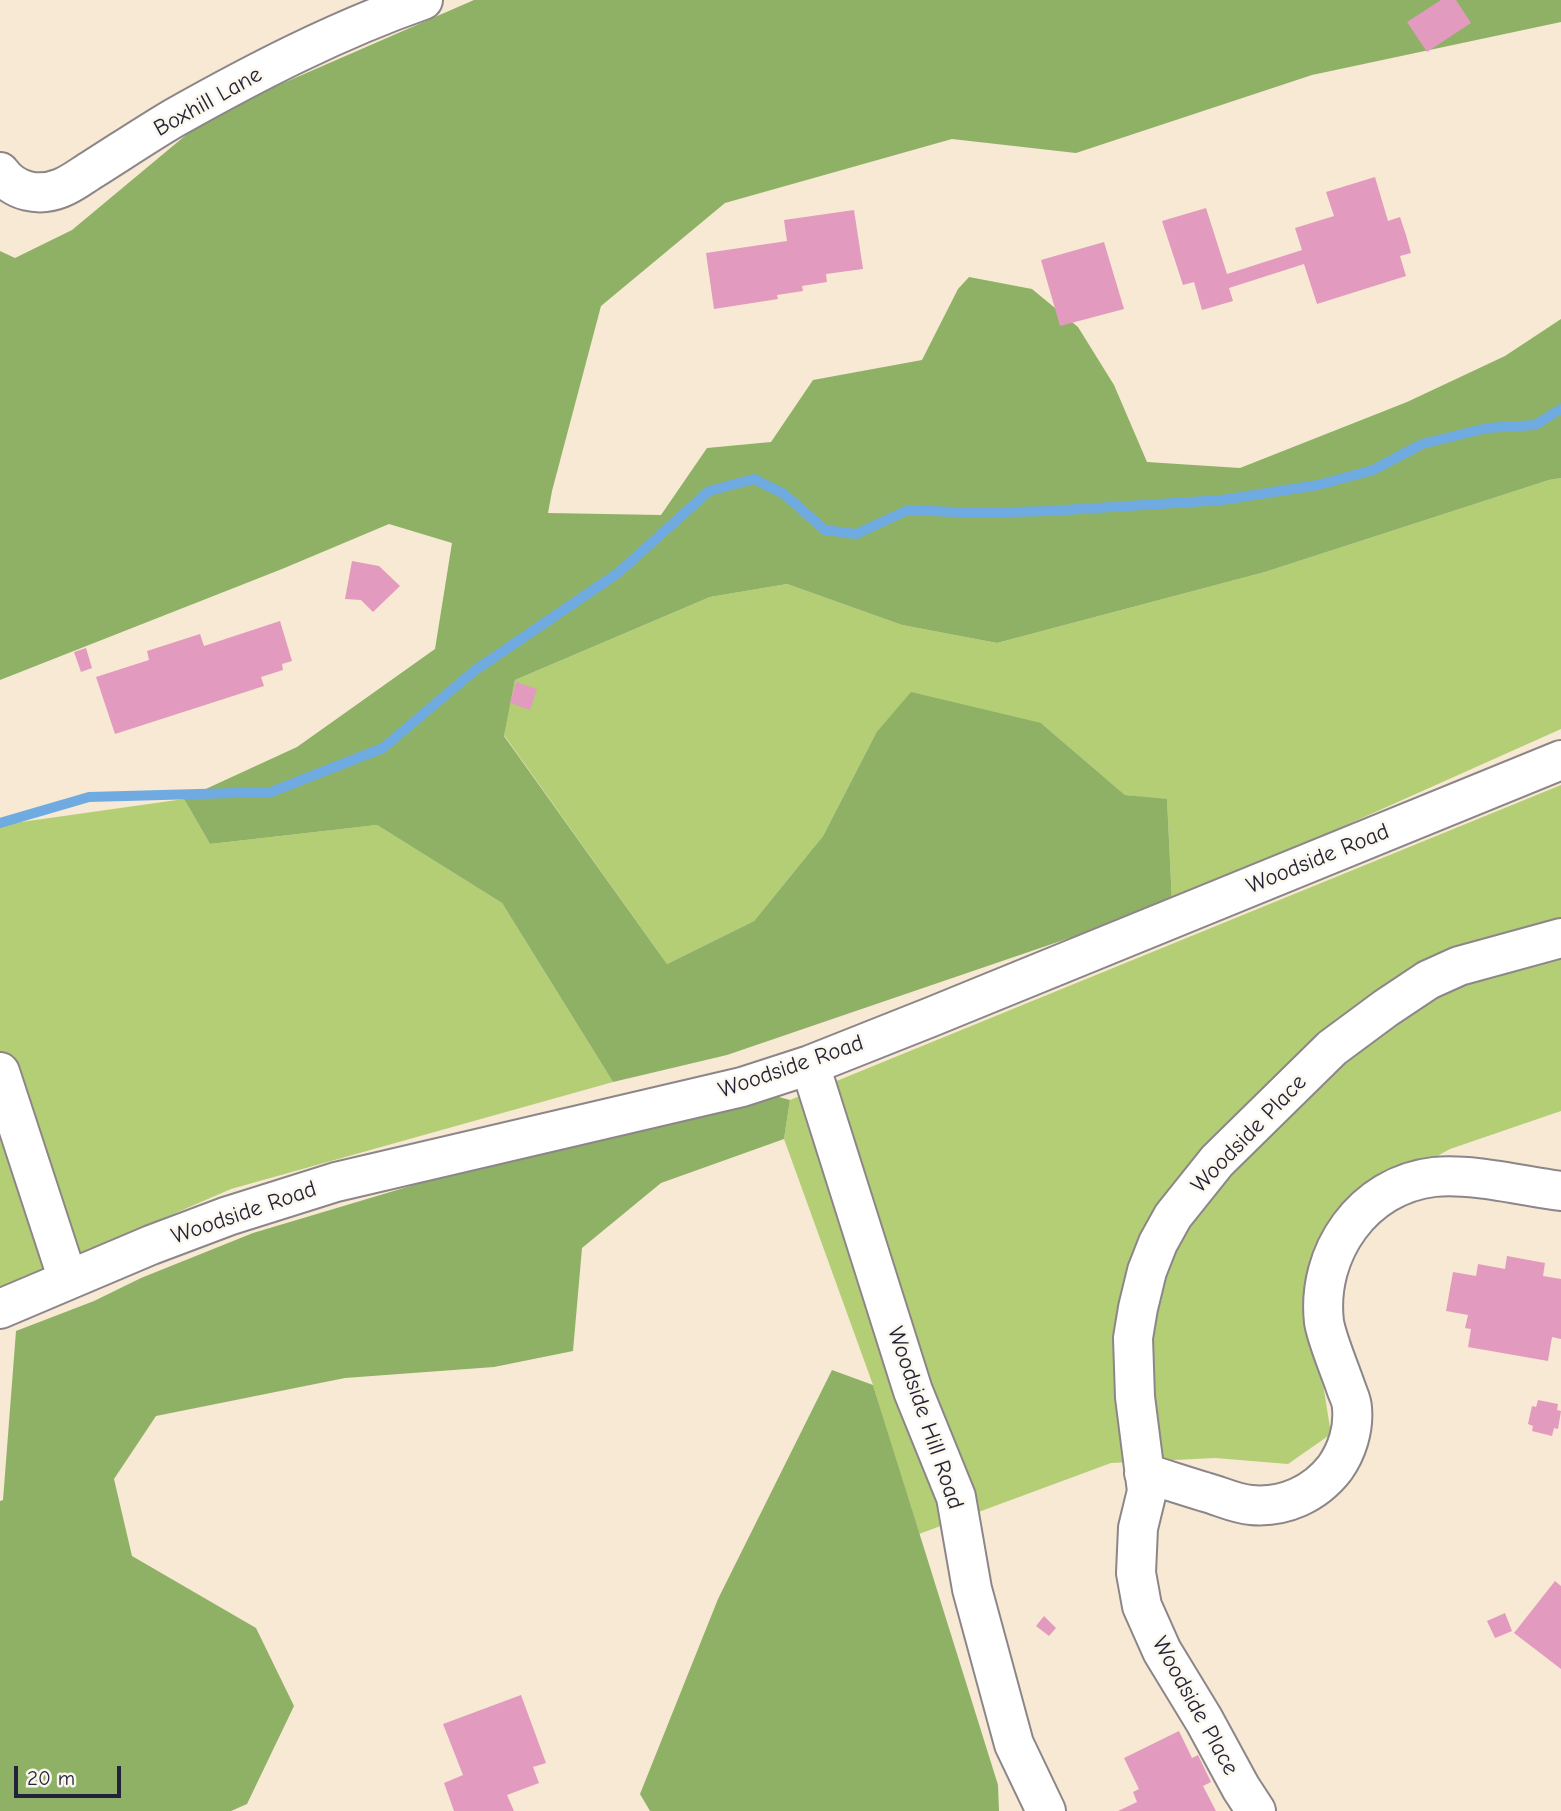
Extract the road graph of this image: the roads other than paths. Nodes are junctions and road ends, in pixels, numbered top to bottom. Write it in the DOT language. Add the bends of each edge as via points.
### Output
graph roads {
  1 [pos="423,0"];
  2 [pos="0,172"];
  3 [pos="1561,760"];
  4 [pos="1561,938"];
  5 [pos="810,1065"];
  6 [pos="0,1072"];
  7 [pos="1561,1191"];
  8 [pos="68,1280"];
  9 [pos="0,1309"];
  10 [pos="1144,1473"];
  11 [pos="1046,1811"];
  12 [pos="1256,1811"];
  1 -- 2 [label="street, Boxhill Lane" via="313,45 173,119 61,188 24,191"];
  3 -- 5 [label="street, Woodside Road"];
  4 -- 10 [label="street, Woodside Place" via="1459,966 1386,1008 1332,1048 1217,1161 1173,1216 1147,1271 1133,1338"];
  5 -- 8 [label="street, Woodside Road" via="742,1087 336,1182 228,1216"];
  5 -- 11 [label="street, Woodside Hill Road" via="913,1391 956,1497 972,1589 1014,1744"];
  6 -- 8 [label="street"];
  7 -- 10 [label="street" via="1433,1177 1399,1186 1368,1205 1346,1229 1331,1258 1323,1292 1324,1324 1352,1406 1351,1430 1342,1458 1327,1479 1306,1494 1279,1504 1250,1505"];
  8 -- 9 [label="street, Woodside Road"];
  10 -- 12 [label="street, Woodside Place" via="1147,1491 1138,1528 1136,1573 1142,1606 1162,1651"];
}
